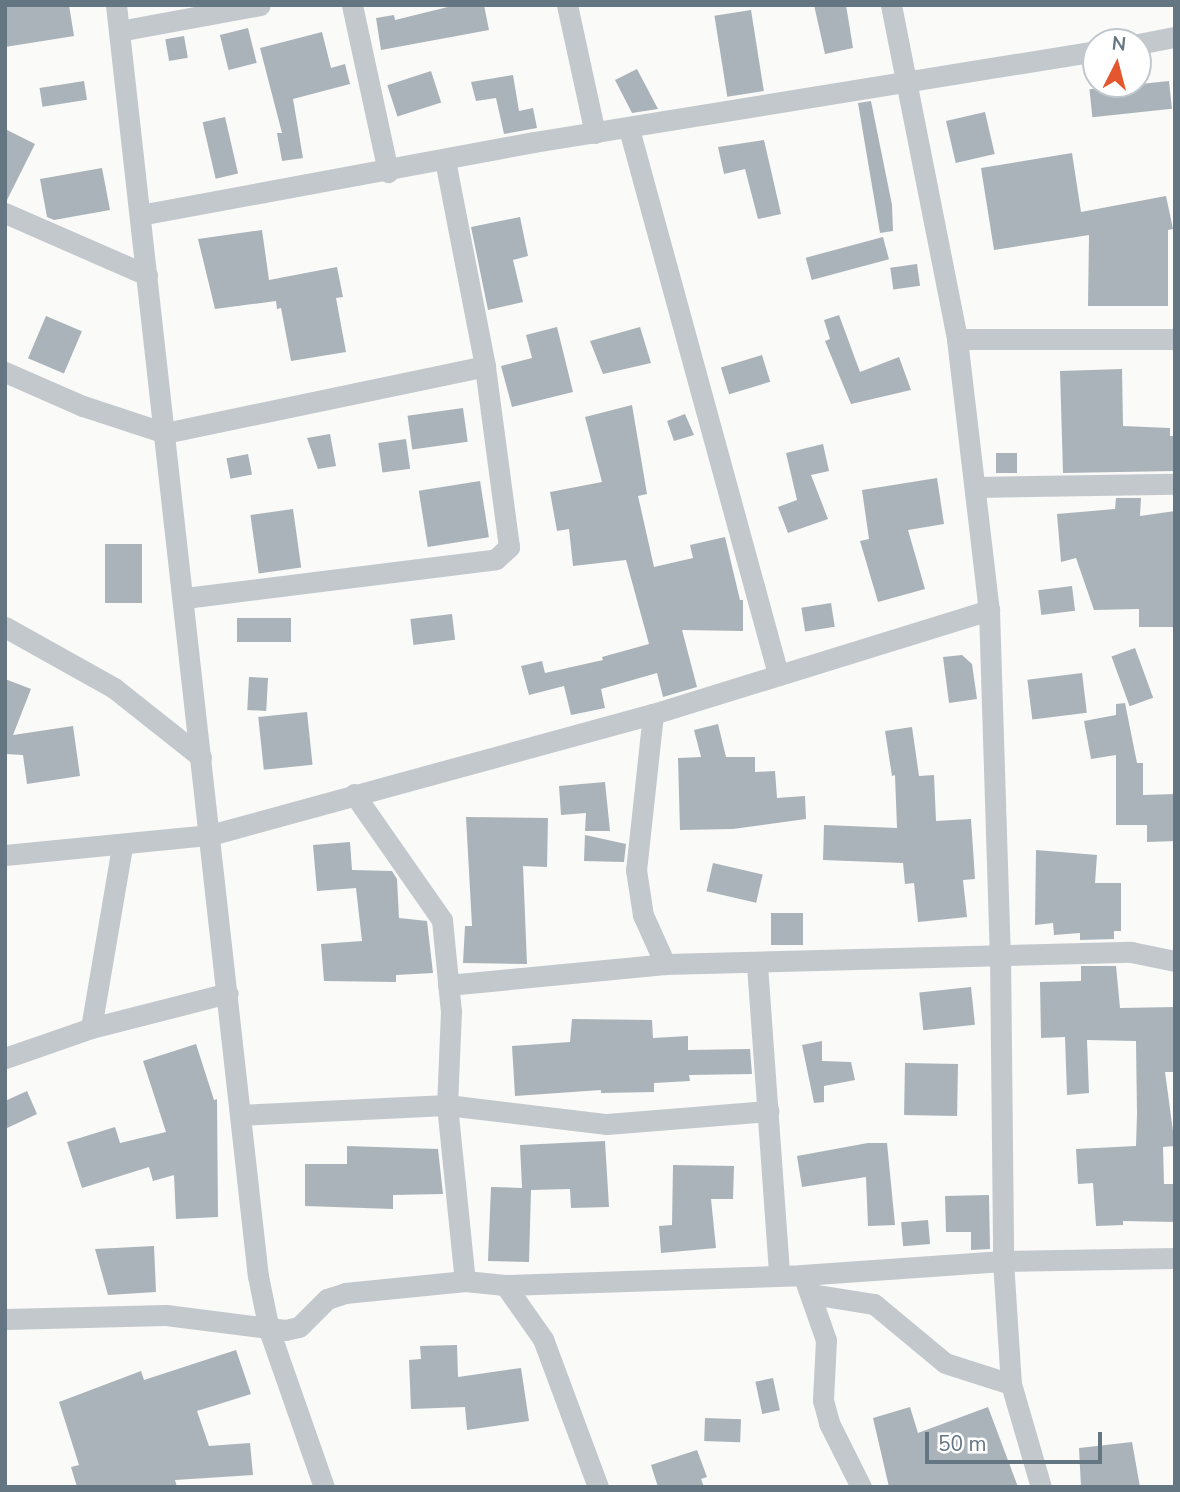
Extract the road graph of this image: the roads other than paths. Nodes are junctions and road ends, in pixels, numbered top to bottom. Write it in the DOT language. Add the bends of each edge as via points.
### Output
graph roads {
  1 [pos="116,5"];
  2 [pos="260,5"];
  3 [pos="352,5"];
  4 [pos="567,5"];
  5 [pos="891,5"];
  6 [pos="119,31"];
  7 [pos="1175,37"];
  8 [pos="1152,41"];
  9 [pos="1082,53"];
  10 [pos="905,84"];
  11 [pos="629,129"];
  12 [pos="594,133"];
  13 [pos="445,160"];
  14 [pos="387,172"];
  15 [pos="5,213"];
  16 [pos="140,215"];
  17 [pos="147,275"];
  18 [pos="957,338"];
  19 [pos="1175,338"];
  20 [pos="485,366"];
  21 [pos="5,372"];
  22 [pos="165,433"];
  23 [pos="1175,484"];
  24 [pos="975,487"];
  25 [pos="185,598"];
  26 [pos="989,610"];
  27 [pos="5,628"];
  28 [pos="778,674"];
  29 [pos="653,714"];
  30 [pos="201,757"];
  31 [pos="354,794"];
  32 [pos="210,835"];
  33 [pos="122,847"];
  34 [pos="5,855"];
  35 [pos="1000,953"];
  36 [pos="1175,961"];
  37 [pos="665,964"];
  38 [pos="757,965"];
  39 [pos="448,985"];
  40 [pos="228,993"];
  41 [pos="91,1028"];
  42 [pos="5,1058"];
  43 [pos="447,1104"];
  44 [pos="768,1111"];
  45 [pos="240,1115"];
  46 [pos="1175,1258"];
  47 [pos="1003,1261"];
  48 [pos="779,1275"];
  49 [pos="465,1282"];
  50 [pos="806,1284"];
  51 [pos="505,1285"];
  52 [pos="5,1319"];
  53 [pos="269,1330"];
  54 [pos="1011,1384"];
  55 [pos="317,1484"];
  56 [pos="598,1487"];
  57 [pos="861,1487"];
  58 [pos="1041,1487"];
  1 -- 6 [label="street"];
  2 -- 6 [label="street"];
  3 -- 14 [label="street"];
  4 -- 12 [label="street"];
  5 -- 10 [label="street"];
  6 -- 16 [label="street"];
  7 -- 8 [label="street"];
  9 -- 10 [label="street"];
  10 -- 11 [label="street"];
  10 -- 18 [label="street"];
  11 -- 12 [label="street"];
  11 -- 28 [label="street"];
  12 -- 13 [label="street"];
  13 -- 14 [label="street"];
  13 -- 20 [label="street"];
  14 -- 16 [label="street"];
  15 -- 17 [label="street"];
  16 -- 17 [label="street"];
  17 -- 22 [label="street"];
  18 -- 19 [label="street"];
  18 -- 24 [label="street"];
  20 -- 22 [label="street"];
  20 -- 25 [label="street" via="510,541 504,554"];
  21 -- 22 [label="street" via="83,406"];
  22 -- 25 [label="street"];
  23 -- 24 [label="street"];
  24 -- 26 [label="street"];
  25 -- 30 [label="street"];
  26 -- 28 [label="street"];
  26 -- 35 [label="street"];
  27 -- 30 [label="street" via="114,688"];
  28 -- 29 [label="street"];
  29 -- 31 [label="street"];
  29 -- 37 [label="street" via="636,870 643,915"];
  30 -- 32 [label="street"];
  31 -- 32 [label="street"];
  31 -- 39 [label="street" via="442,920"];
  32 -- 33 [label="street"];
  32 -- 40 [label="street"];
  33 -- 34 [label="street"];
  33 -- 41 [label="street"];
  35 -- 36 [label="street" via="1130,952"];
  35 -- 38 [label="street"];
  35 -- 47 [label="street"];
  37 -- 38 [label="street"];
  37 -- 39 [label="street"];
  38 -- 44 [label="street"];
  39 -- 43 [label="street" via="452,1011"];
  40 -- 41 [label="street"];
  40 -- 45 [label="street"];
  41 -- 42 [label="street"];
  43 -- 44 [label="street" via="607,1124"];
  43 -- 45 [label="street"];
  43 -- 49 [label="street"];
  44 -- 48 [label="street"];
  45 -- 53 [label="street" via="258,1276"];
  46 -- 47 [label="street"];
  47 -- 50 [label="street"];
  47 -- 54 [label="street"];
  48 -- 50 [label="street"];
  48 -- 51 [label="street"];
  49 -- 51 [label="street"];
  49 -- 53 [label="street" via="345,1293 320,1304 299,1327"];
  50 -- 54 [label="street" via="874,1304 945,1363"];
  50 -- 57 [label="street" via="826,1340 823,1401"];
  51 -- 56 [label="street" via="543,1339"];
  52 -- 53 [label="street" via="166,1315 206,1317"];
  53 -- 55 [label="street"];
  54 -- 58 [label="street"];
}
